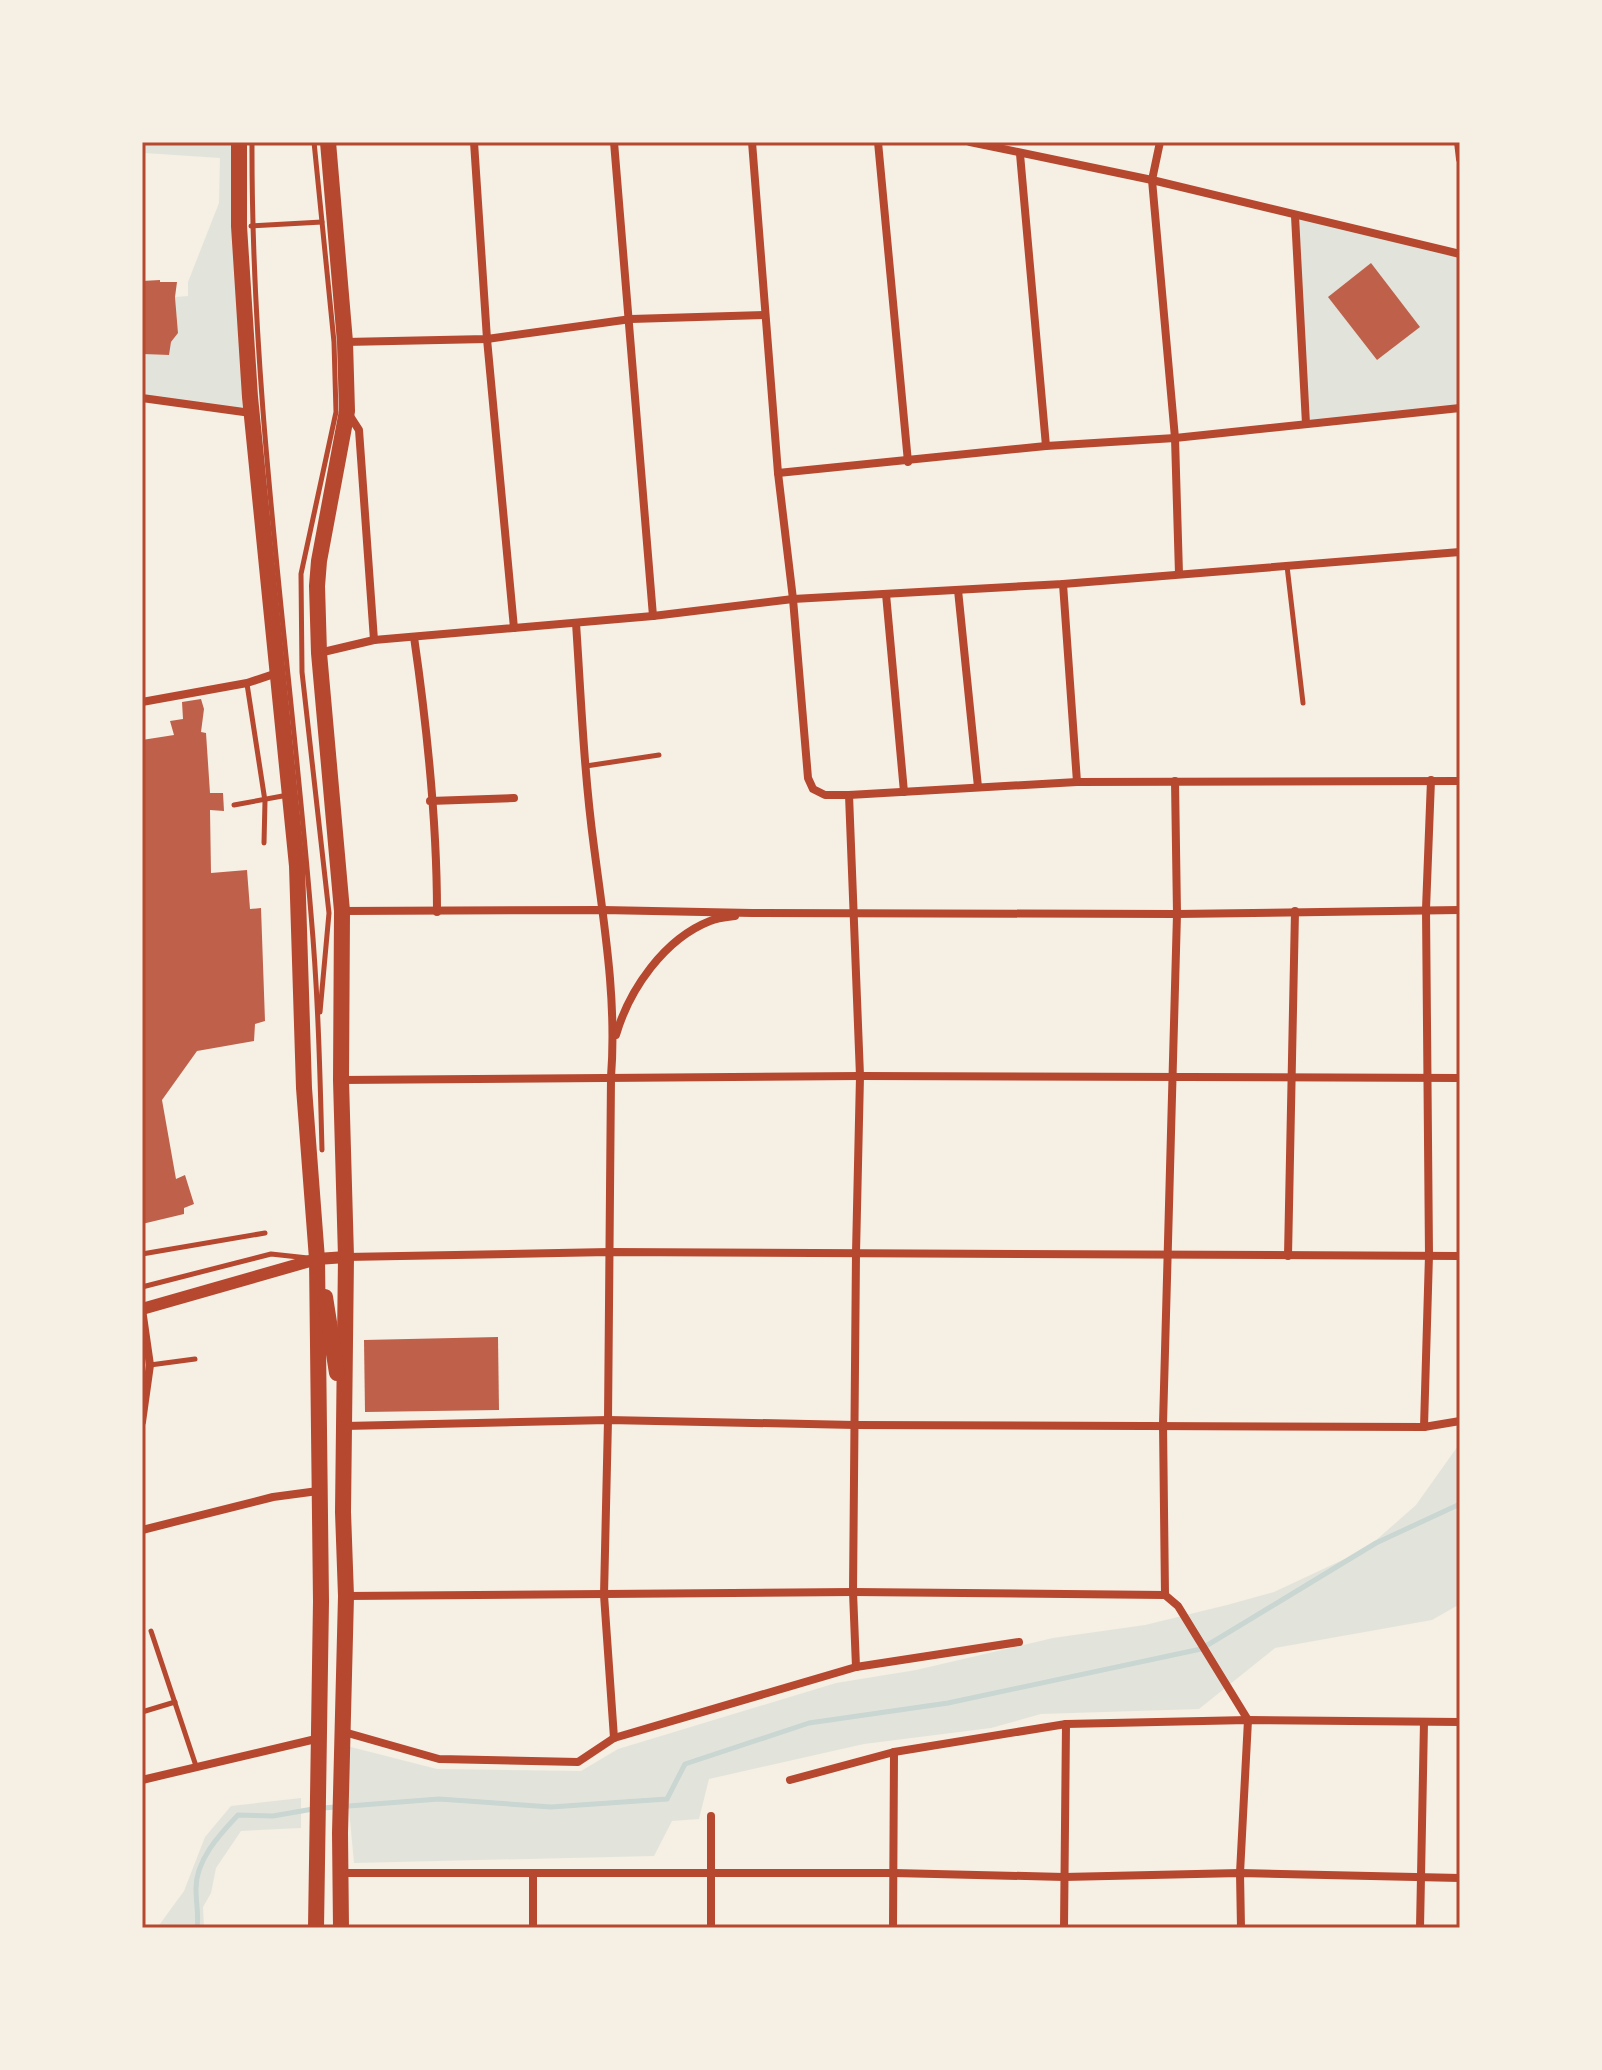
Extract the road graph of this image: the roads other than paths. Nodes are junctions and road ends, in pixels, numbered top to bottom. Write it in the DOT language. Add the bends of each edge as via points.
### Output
graph roads {
  1 [pos="239,142"];
  2 [pos="252,142"];
  3 [pos="314,142"];
  4 [pos="328,142"];
  5 [pos="474,142"];
  6 [pos="614,142"];
  7 [pos="752,142"];
  8 [pos="878,142"];
  9 [pos="970,142"];
  10 [pos="1160,142"];
  11 [pos="1458,142"];
  12 [pos="1020,154"];
  13 [pos="1460,159"];
  14 [pos="1152,180"];
  15 [pos="1295,216"];
  16 [pos="322,222"];
  17 [pos="251,226"];
  18 [pos="1460,254"];
  19 [pos="765,315"];
  20 [pos="631,319"];
  21 [pos="487,339"];
  22 [pos="345,342"];
  23 [pos="142,398"];
  24 [pos="1460,408"];
  25 [pos="347,411"];
  26 [pos="251,413"];
  27 [pos="1306,424"];
  28 [pos="1175,438"];
  29 [pos="1046,446"];
  30 [pos="908,462"];
  31 [pos="778,473"];
  32 [pos="1460,552"];
  33 [pos="1287,566"];
  34 [pos="1179,574"];
  35 [pos="1063,584"];
  36 [pos="958,590"];
  37 [pos="886,594"];
  38 [pos="793,599"];
  39 [pos="653,616"];
  40 [pos="576,623"];
  41 [pos="514,628"];
  42 [pos="414,637"];
  43 [pos="374,640"];
  44 [pos="319,653"];
  45 [pos="278,673"];
  46 [pos="247,683"];
  47 [pos="142,702"];
  48 [pos="1303,703"];
  49 [pos="659,755"];
  50 [pos="586,766"];
  51 [pos="1431,780"];
  52 [pos="1175,781"];
  53 [pos="1460,781"];
  54 [pos="1077,782"];
  55 [pos="978,787"];
  56 [pos="904,792"];
  57 [pos="291,794"];
  58 [pos="849,795"];
  59 [pos="514,798"];
  60 [pos="265,801"];
  61 [pos="430,801"];
  62 [pos="234,805"];
  63 [pos="264,843"];
  64 [pos="1426,909"];
  65 [pos="603,910"];
  66 [pos="1460,910"];
  67 [pos="342,911"];
  68 [pos="1295,911"];
  69 [pos="437,912"];
  70 [pos="752,913"];
  71 [pos="854,913"];
  72 [pos="1177,914"];
  73 [pos="319,1029"];
  74 [pos="613,1044"];
  75 [pos="860,1076"];
  76 [pos="611,1077"];
  77 [pos="1172,1077"];
  78 [pos="1292,1077"];
  79 [pos="1460,1078"];
  80 [pos="1427,1079"];
  81 [pos="341,1080"];
  82 [pos="322,1150"];
  83 [pos="265,1233"];
  84 [pos="609,1252"];
  85 [pos="856,1253"];
  86 [pos="142,1254"];
  87 [pos="1429,1255"];
  88 [pos="1166,1256"];
  89 [pos="1288,1256"];
  90 [pos="1460,1256"];
  91 [pos="346,1257"];
  92 [pos="317,1259"];
  93 [pos="142,1287"];
  94 [pos="142,1309"];
  95 [pos="195,1359"];
  96 [pos="150,1365"];
  97 [pos="608,1420"];
  98 [pos="142,1422"];
  99 [pos="1458,1422"];
  100 [pos="1163,1424"];
  101 [pos="855,1425"];
  102 [pos="345,1426"];
  103 [pos="1424,1427"];
  104 [pos="318,1491"];
  105 [pos="142,1530"];
  106 [pos="853,1592"];
  107 [pos="604,1595"];
  108 [pos="1165,1595"];
  109 [pos="346,1596"];
  110 [pos="151,1631"];
  111 [pos="1019,1642"];
  112 [pos="856,1667"];
  113 [pos="175,1702"];
  114 [pos="142,1712"];
  115 [pos="1248,1720"];
  116 [pos="1424,1722"];
  117 [pos="1460,1722"];
  118 [pos="1066,1724"];
  119 [pos="344,1732"];
  120 [pos="320,1738"];
  121 [pos="614,1738"];
  122 [pos="894,1752"];
  123 [pos="196,1767"];
  124 [pos="142,1780"];
  125 [pos="790,1780"];
  126 [pos="711,1816"];
  127 [pos="341,1873"];
  128 [pos="711,1873"];
  129 [pos="894,1873"];
  130 [pos="1240,1873"];
  131 [pos="533,1874"];
  132 [pos="1064,1877"];
  133 [pos="1420,1878"];
  134 [pos="1460,1878"];
  135 [pos="316,1928"];
  136 [pos="341,1928"];
  137 [pos="533,1928"];
  138 [pos="711,1928"];
  139 [pos="893,1928"];
  140 [pos="1064,1928"];
  141 [pos="1241,1928"];
  142 [pos="1420,1928"];
  1 -- 26 [label="main road"];
  2 -- 17 [label="lane"];
  3 -- 16 [label="lane"];
  4 -- 22 [label="main road"];
  5 -- 21 [label="street"];
  6 -- 20 [label="street"];
  7 -- 19 [label="street"];
  8 -- 30 [label="street"];
  9 -- 12 [label="street"];
  10 -- 14 [label="street"];
  11 -- 13 [label="street"];
  12 -- 14 [label="street"];
  12 -- 29 [label="street"];
  14 -- 15 [label="street"];
  14 -- 28 [label="street"];
  15 -- 18 [label="street"];
  15 -- 27 [label="street"];
  16 -- 17 [label="lane"];
  16 -- 73 [label="lane" via="336,412 301,574 302,672 329,913"];
  17 -- 73 [label="lane" via="263,421"];
  19 -- 20 [label="street"];
  19 -- 31 [label="street"];
  20 -- 21 [label="street"];
  20 -- 39 [label="street"];
  21 -- 22 [label="street"];
  21 -- 41 [label="street"];
  22 -- 25 [label="main road"];
  23 -- 26 [label="street"];
  24 -- 27 [label="street"];
  25 -- 43 [label="street" via="359,430"];
  25 -- 44 [label="main road" via="319,561"];
  26 -- 45 [label="main road"];
  27 -- 28 [label="street"];
  28 -- 29 [label="street"];
  28 -- 34 [label="street"];
  29 -- 30 [label="street"];
  30 -- 31 [label="street"];
  31 -- 38 [label="street"];
  32 -- 33 [label="street"];
  33 -- 34 [label="street"];
  33 -- 48 [label="lane"];
  34 -- 35 [label="street"];
  35 -- 36 [label="street"];
  35 -- 54 [label="street"];
  36 -- 37 [label="street"];
  36 -- 55 [label="street"];
  37 -- 38 [label="street"];
  37 -- 56 [label="street"];
  38 -- 39 [label="street"];
  38 -- 58 [label="street" via="808,778 813,789 825,795"];
  39 -- 40 [label="street"];
  40 -- 41 [label="street"];
  40 -- 50 [label="street"];
  41 -- 42 [label="street"];
  42 -- 43 [label="street"];
  42 -- 61 [label="street"];
  43 -- 44 [label="street"];
  44 -- 67 [label="main road"];
  45 -- 46 [label="street"];
  45 -- 57 [label="main road"];
  46 -- 47 [label="street"];
  46 -- 60 [label="lane"];
  49 -- 50 [label="lane"];
  50 -- 65 [label="street"];
  51 -- 52 [label="street"];
  51 -- 53 [label="street"];
  51 -- 64 [label="street"];
  52 -- 54 [label="street"];
  52 -- 72 [label="street"];
  54 -- 55 [label="street"];
  55 -- 56 [label="street"];
  56 -- 58 [label="street"];
  57 -- 60 [label="lane"];
  57 -- 92 [label="main road"];
  58 -- 71 [label="street"];
  59 -- 61 [label="street"];
  60 -- 62 [label="lane"];
  60 -- 63 [label="lane"];
  61 -- 69 [label="street"];
  64 -- 66 [label="street"];
  64 -- 68 [label="street"];
  64 -- 80 [label="street"];
  65 -- 69 [label="street"];
  65 -- 70 [label="street"];
  65 -- 74 [label="street"];
  67 -- 69 [label="street"];
  67 -- 81 [label="main road"];
  68 -- 72 [label="street"];
  68 -- 78 [label="street"];
  70 -- 71 [label="street"];
  70 -- 74 [label="street" via="710,920 661,957 629,999"];
  71 -- 72 [label="street"];
  71 -- 75 [label="street"];
  72 -- 77 [label="street"];
  73 -- 82 [label="lane"];
  74 -- 76 [label="street"];
  75 -- 76 [label="street"];
  75 -- 77 [label="street"];
  75 -- 85 [label="street"];
  76 -- 81 [label="street"];
  76 -- 84 [label="street"];
  77 -- 78 [label="street"];
  77 -- 88 [label="street"];
  78 -- 80 [label="street"];
  78 -- 89 [label="street"];
  79 -- 80 [label="street"];
  80 -- 87 [label="street"];
  81 -- 91 [label="main road"];
  83 -- 86 [label="lane"];
  84 -- 85 [label="street"];
  84 -- 91 [label="street"];
  84 -- 97 [label="street"];
  85 -- 88 [label="street"];
  85 -- 101 [label="street"];
  87 -- 89 [label="street"];
  87 -- 90 [label="street"];
  87 -- 103 [label="street"];
  88 -- 89 [label="street"];
  88 -- 100 [label="street"];
  91 -- 92 [label="street"];
  91 -- 102 [label="main road"];
  92 -- 93 [label="lane" via="271,1254"];
  92 -- 94 [label="street"];
  92 -- 102 [label="main road"];
  92 -- 104 [label="main road"];
  94 -- 96 [label="street"];
  95 -- 96 [label="lane"];
  96 -- 98 [label="street"];
  97 -- 101 [label="street"];
  97 -- 102 [label="street"];
  97 -- 107 [label="street"];
  99 -- 103 [label="street"];
  100 -- 101 [label="street"];
  100 -- 103 [label="street"];
  100 -- 108 [label="street"];
  101 -- 106 [label="street"];
  102 -- 109 [label="main road"];
  104 -- 105 [label="street"];
  104 -- 120 [label="main road"];
  106 -- 107 [label="street"];
  106 -- 108 [label="street"];
  106 -- 112 [label="street"];
  107 -- 109 [label="street"];
  107 -- 121 [label="street"];
  108 -- 115 [label="street" via="1178,1606"];
  109 -- 119 [label="main road"];
  110 -- 113 [label="lane"];
  111 -- 112 [label="street"];
  112 -- 121 [label="street"];
  113 -- 114 [label="lane"];
  113 -- 123 [label="lane"];
  115 -- 116 [label="street"];
  115 -- 118 [label="street"];
  115 -- 130 [label="street"];
  116 -- 117 [label="street"];
  116 -- 133 [label="street"];
  118 -- 122 [label="street"];
  118 -- 132 [label="street"];
  119 -- 121 [label="street" via="439,1759 502,1761 578,1762"];
  119 -- 127 [label="main road"];
  120 -- 123 [label="street"];
  120 -- 135 [label="main road"];
  122 -- 125 [label="street"];
  122 -- 129 [label="street"];
  123 -- 124 [label="street"];
  126 -- 128 [label="street"];
  127 -- 131 [label="street"];
  127 -- 136 [label="main road"];
  128 -- 129 [label="street"];
  128 -- 131 [label="street"];
  128 -- 138 [label="street"];
  129 -- 132 [label="street"];
  129 -- 139 [label="street"];
  130 -- 132 [label="street"];
  130 -- 133 [label="street"];
  130 -- 141 [label="street"];
  131 -- 137 [label="street"];
  132 -- 140 [label="street"];
  133 -- 134 [label="street"];
  133 -- 142 [label="street"];
}
